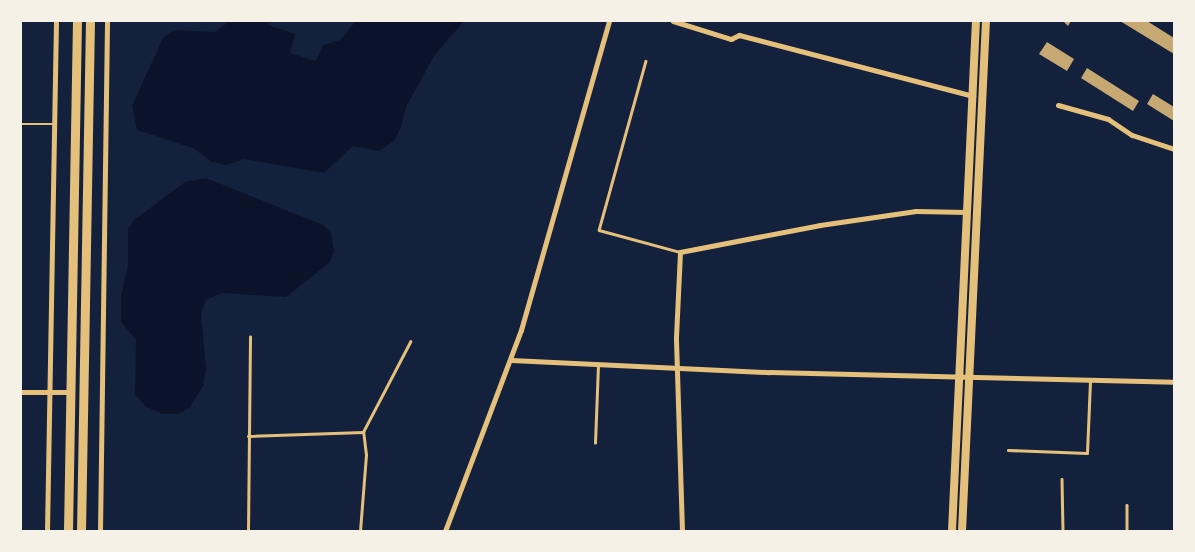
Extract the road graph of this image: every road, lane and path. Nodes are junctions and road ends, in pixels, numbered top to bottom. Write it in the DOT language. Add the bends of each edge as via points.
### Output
graph roads {
  1 [pos="56,21"];
  2 [pos="77,21"];
  3 [pos="90,21"];
  4 [pos="107,21"];
  5 [pos="608,21"];
  6 [pos="673,21"];
  7 [pos="976,21"];
  8 [pos="986,21"];
  9 [pos="646,61"];
  10 [pos="972,96"];
  11 [pos="1058,105"];
  12 [pos="21,124"];
  13 [pos="55,124"];
  14 [pos="1174,149"];
  15 [pos="967,212"];
  16 [pos="680,252"];
  17 [pos="250,338"];
  18 [pos="410,342"];
  19 [pos="511,360"];
  20 [pos="598,364"];
  21 [pos="677,368"];
  22 [pos="959,376"];
  23 [pos="969,377"];
  24 [pos="1090,379"];
  25 [pos="1174,382"];
  26 [pos="21,392"];
  27 [pos="50,392"];
  28 [pos="70,392"];
  29 [pos="363,432"];
  30 [pos="248,436"];
  31 [pos="595,443"];
  32 [pos="1008,450"];
  33 [pos="1062,479"];
  34 [pos="1127,505"];
  35 [pos="68,526"];
  36 [pos="82,530"];
  37 [pos="47,531"];
  38 [pos="63,531"];
  39 [pos="100,531"];
  40 [pos="248,531"];
  41 [pos="360,531"];
  42 [pos="445,531"];
  43 [pos="682,531"];
  44 [pos="952,531"];
  45 [pos="962,531"];
  46 [pos="1063,531"];
  47 [pos="1127,531"];
  1 -- 13 [label="street"];
  2 -- 28 [label="main road"];
  3 -- 36 [label="main road"];
  4 -- 39 [label="street"];
  5 -- 19 [label="street"];
  6 -- 10 [label="street"];
  7 -- 10 [label="main road"];
  8 -- 23 [label="main road"];
  9 -- 16 [label="lane" via="599,230"];
  10 -- 15 [label="main road"];
  11 -- 14 [label="street" via="1108,119 1132,135"];
  12 -- 13 [label="lane"];
  13 -- 27 [label="street"];
  15 -- 16 [label="street" via="916,212 830,223"];
  15 -- 22 [label="main road"];
  16 -- 21 [label="street"];
  17 -- 30 [label="lane"];
  18 -- 29 [label="lane"];
  19 -- 20 [label="street"];
  19 -- 42 [label="street"];
  20 -- 21 [label="street"];
  20 -- 31 [label="lane"];
  21 -- 22 [label="street"];
  21 -- 43 [label="street"];
  22 -- 23 [label="street"];
  22 -- 44 [label="main road"];
  23 -- 24 [label="street"];
  23 -- 45 [label="main road"];
  24 -- 25 [label="street"];
  24 -- 32 [label="lane" via="1087,453"];
  26 -- 27 [label="street"];
  27 -- 28 [label="street"];
  27 -- 37 [label="street"];
  28 -- 35 [label="main road"];
  29 -- 30 [label="lane"];
  29 -- 41 [label="lane" via="366,455"];
  30 -- 40 [label="lane"];
  33 -- 46 [label="lane"];
  34 -- 47 [label="lane"];
  35 -- 38 [label="main road"];
}
